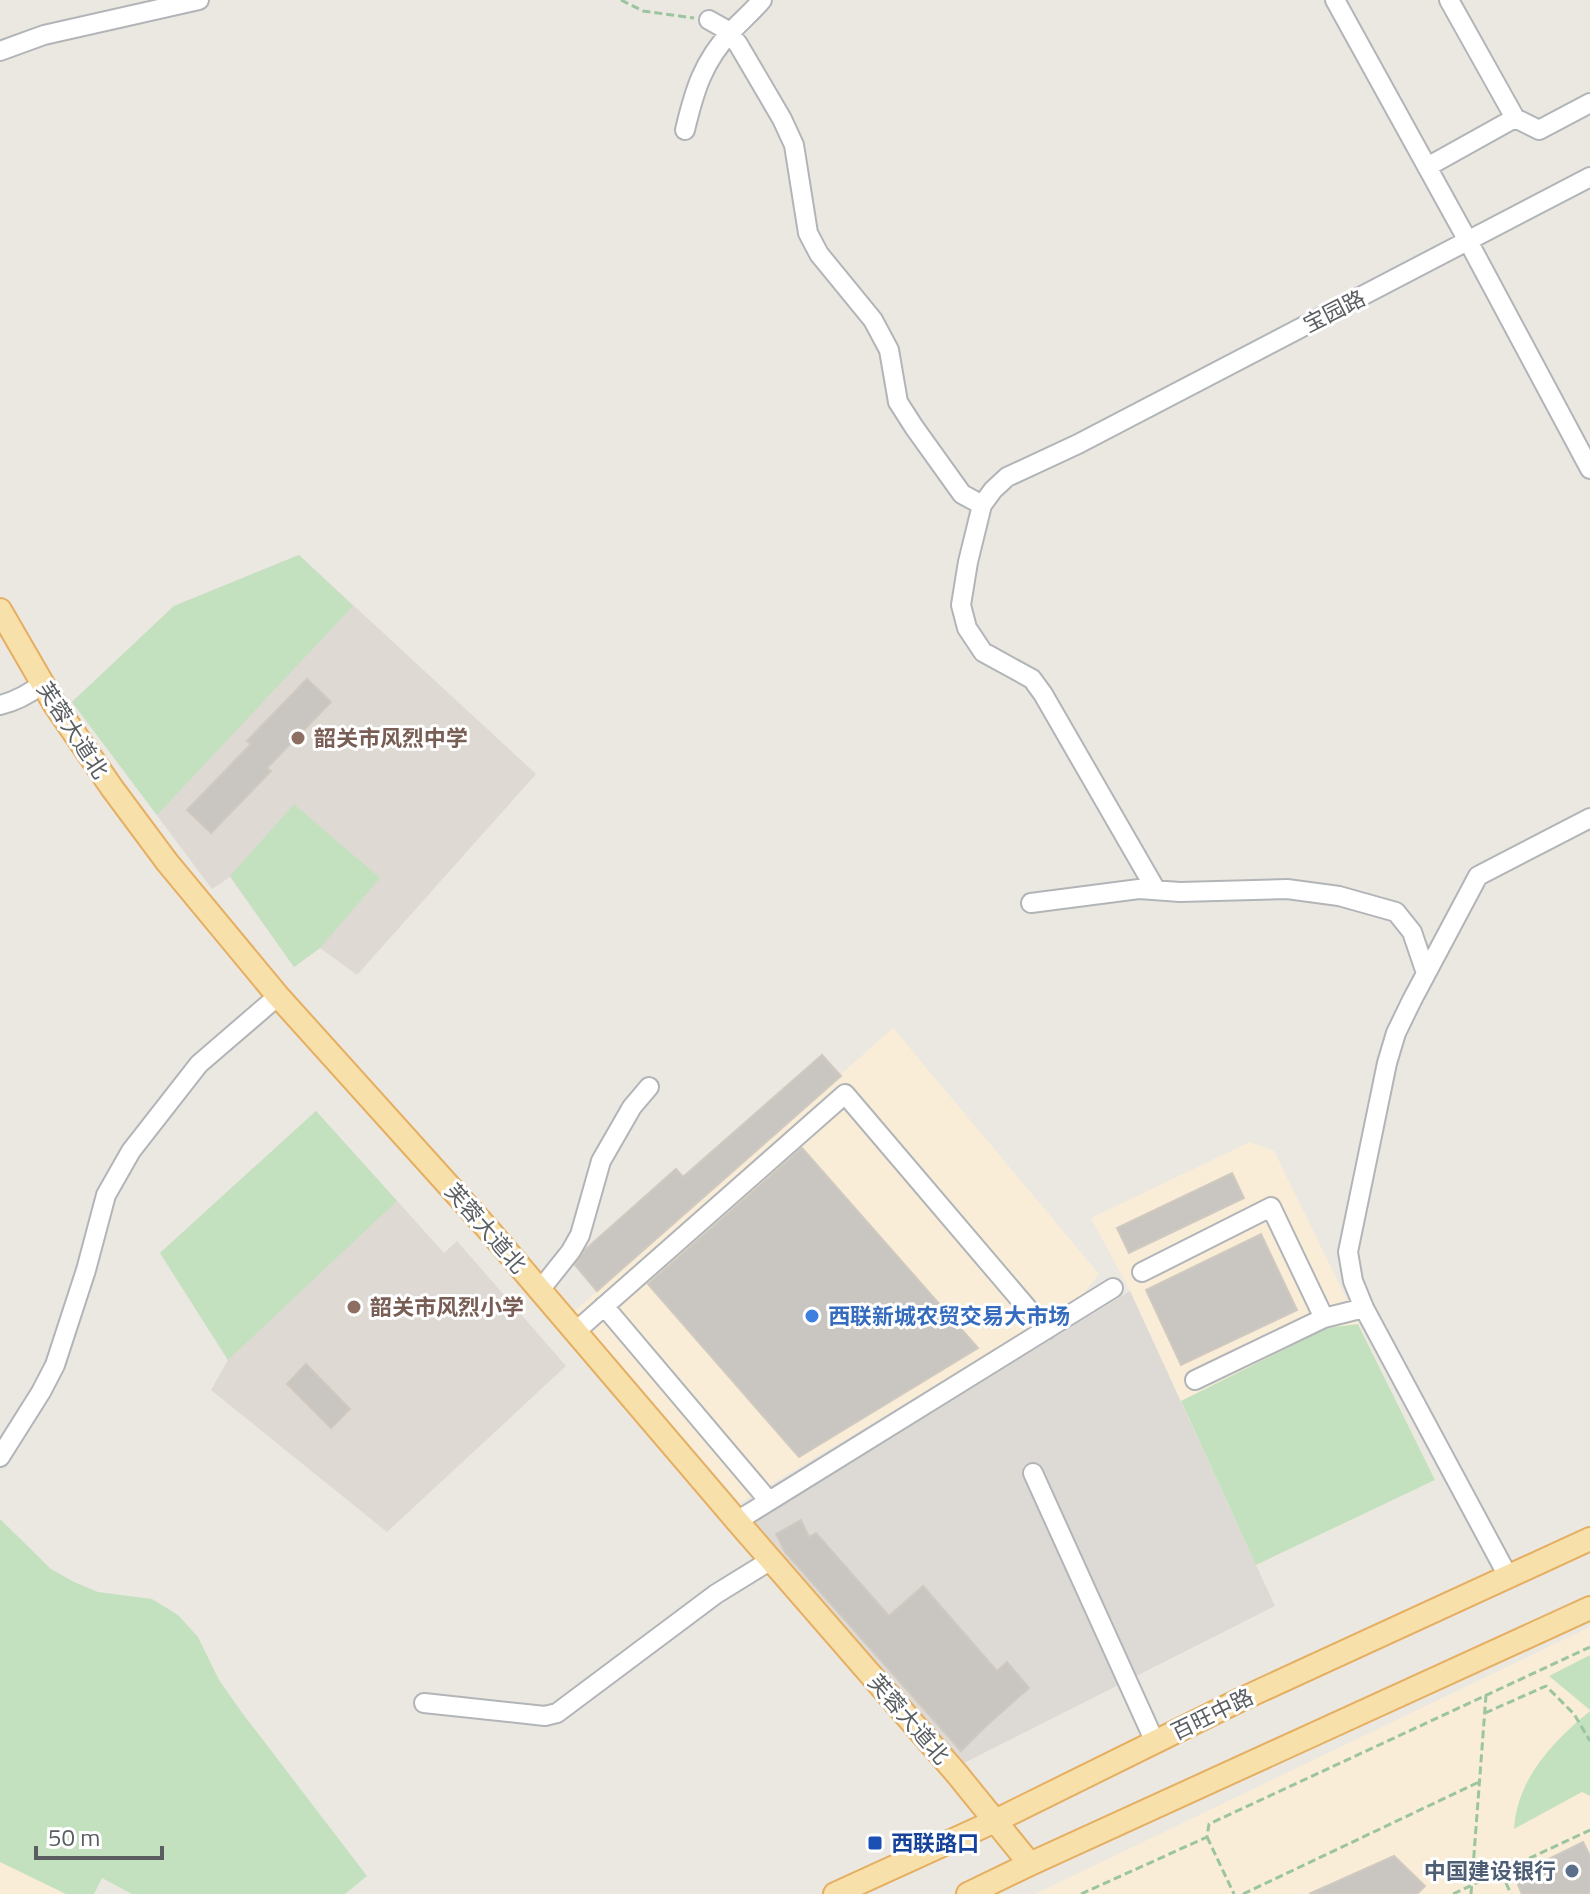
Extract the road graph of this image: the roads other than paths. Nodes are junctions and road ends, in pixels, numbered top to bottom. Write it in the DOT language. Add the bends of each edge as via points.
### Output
graph roads {
  1 [pos="199,0"];
  2 [pos="762,0"];
  3 [pos="1335,0"];
  4 [pos="1449,0"];
  5 [pos="709,20"];
  6 [pos="729,34"];
  7 [pos="0,51"];
  8 [pos="1590,103"];
  9 [pos="1515,118"];
  10 [pos="685,130"];
  11 [pos="1427,167"];
  12 [pos="1590,177"];
  13 [pos="1468,241"];
  14 [pos="1590,469"];
  15 [pos="982,505"];
  16 [pos="0,610"];
  17 [pos="42,684"];
  18 [pos="0,705"];
  19 [pos="1590,818"];
  20 [pos="1156,890"];
  21 [pos="1031,903"];
  22 [pos="1426,973"];
  23 [pos="278,996"];
  24 [pos="649,1087"];
  25 [pos="1142,1272"];
  26 [pos="1113,1288"];
  27 [pos="540,1290"];
  28 [pos="604,1306"];
  29 [pos="1364,1308"];
  30 [pos="1324,1318"];
  31 [pos="1046,1330"];
  32 [pos="575,1332"];
  33 [pos="1195,1380"];
  34 [pos="0,1457"];
  35 [pos="1033,1473"];
  36 [pos="769,1501"];
  37 [pos="737,1521"];
  38 [pos="1590,1539"];
  39 [pos="771,1560"];
  40 [pos="1509,1578"];
  41 [pos="1590,1608"];
  42 [pos="424,1703"];
  43 [pos="1155,1742"];
  44 [pos="995,1821"];
  45 [pos="1030,1864"];
  46 [pos="835,1894"];
  47 [pos="968,1894"];
  1 -- 7 [label="street" via="44,35"];
  2 -- 6 [label="street"];
  3 -- 11 [label="street"];
  4 -- 9 [label="street"];
  5 -- 6 [label="street"];
  6 -- 10 [label="street" via="705,68"];
  6 -- 15 [label="street" via="794,145 808,233 889,350 898,402 962,494"];
  8 -- 9 [label="street" via="1539,130"];
  9 -- 11 [label="street"];
  11 -- 13 [label="street"];
  12 -- 13 [label="street, 宝园路"];
  13 -- 14 [label="street"];
  13 -- 15 [label="street, 宝园路" via="1007,477"];
  15 -- 20 [label="street" via="961,605 967,628 983,652 1032,679 1043,694"];
  16 -- 17 [label="main road, 芙蓉大道北"];
  17 -- 18 [label="street"];
  17 -- 23 [label="main road, 芙蓉大道北" via="167,862"];
  19 -- 22 [label="street" via="1478,876"];
  20 -- 21 [label="street"];
  20 -- 22 [label="street" via="1287,889 1396,912 1412,932"];
  22 -- 29 [label="street" via="1387,1063 1348,1252"];
  23 -- 27 [label="main road, 芙蓉大道北"];
  23 -- 34 [label="street" via="199,1064 131,1151 106,1195 55,1365"];
  24 -- 27 [label="street" via="601,1161 580,1235"];
  25 -- 30 [label="street" via="1271,1207"];
  26 -- 31 [label="street"];
  27 -- 32 [label="main road, 芙蓉大道北"];
  28 -- 31 [label="street" via="845,1094"];
  28 -- 32 [label="street"];
  28 -- 36 [label="street"];
  29 -- 30 [label="street"];
  29 -- 40 [label="street"];
  30 -- 33 [label="street"];
  31 -- 36 [label="street"];
  32 -- 37 [label="main road, 芙蓉大道北"];
  35 -- 43 [label="street"];
  36 -- 37 [label="street"];
  37 -- 39 [label="main road, 芙蓉大道北"];
  38 -- 40 [label="main road, 百旺中路"];
  39 -- 42 [label="street" via="716,1594 557,1713"];
  39 -- 44 [label="main road, 芙蓉大道北"];
  40 -- 43 [label="main road, 百旺中路"];
  41 -- 45 [label="main road"];
  43 -- 44 [label="main road, 百旺中路"];
  44 -- 45 [label="main road, 芙蓉大道北"];
  44 -- 46 [label="main road, 百旺中路"];
  45 -- 47 [label="main road"];
}
